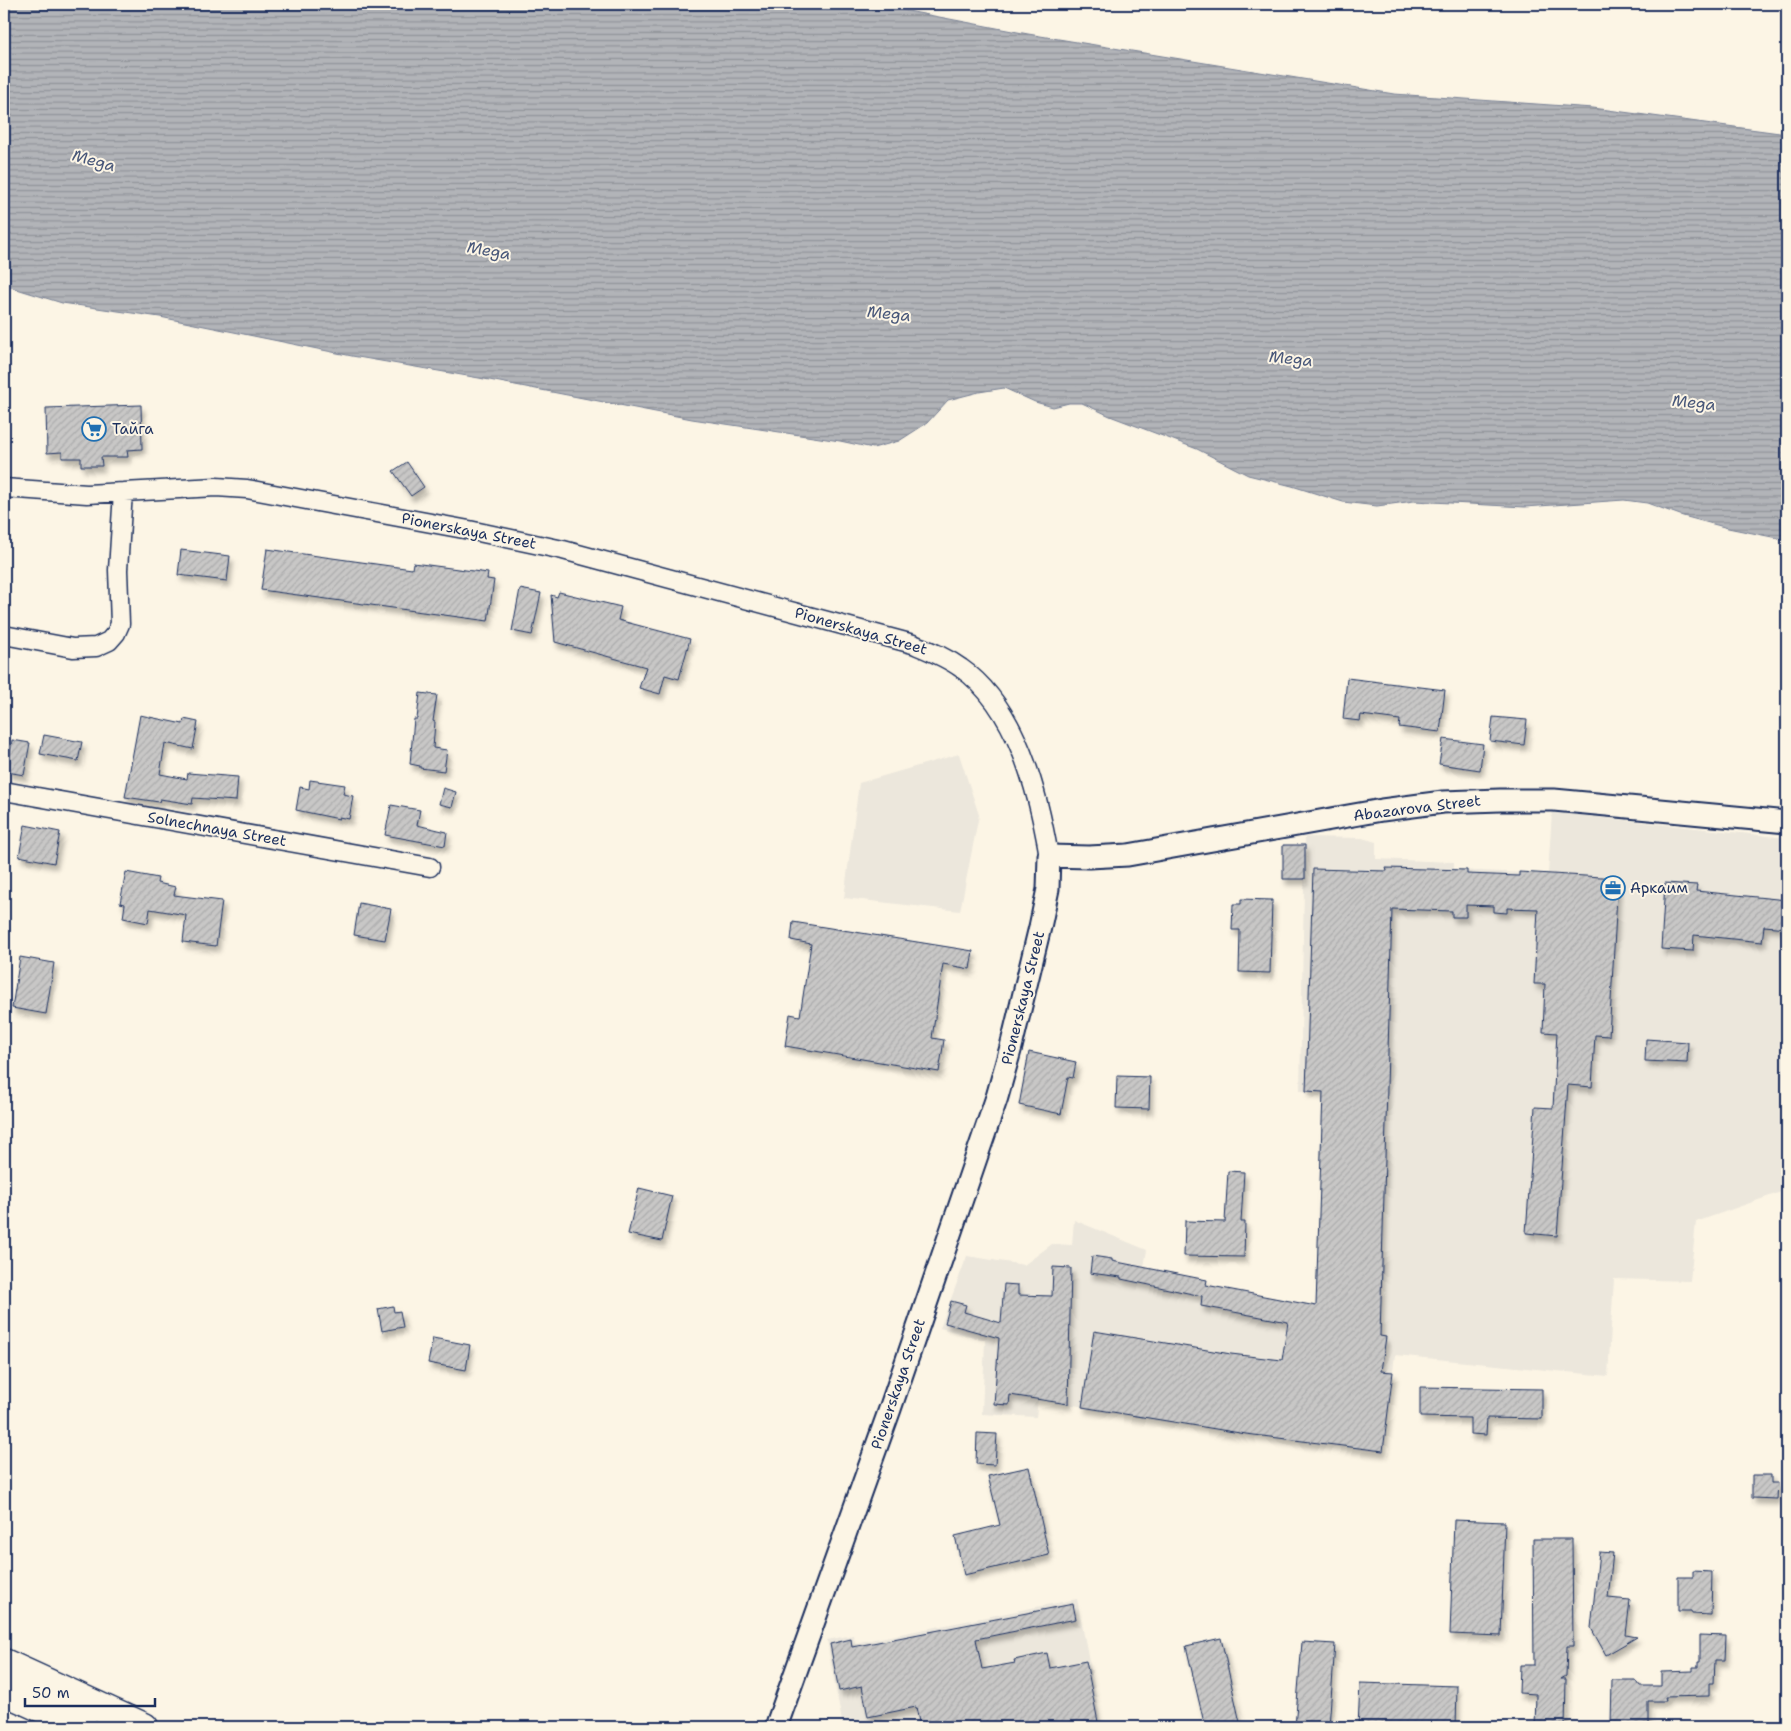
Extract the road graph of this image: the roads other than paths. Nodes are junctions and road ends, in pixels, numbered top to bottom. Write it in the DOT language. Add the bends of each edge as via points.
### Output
graph roads {
  1 [pos="4,488"];
  2 [pos="123,492"];
  3 [pos="4,635"];
  4 [pos="4,791"];
  5 [pos="1787,822"];
  6 [pos="1049,856"];
  7 [pos="430,867"];
  8 [pos="4,1663"];
  9 [pos="4,1691"];
  10 [pos="83,1727"];
  11 [pos="144,1727"];
  12 [pos="776,1727"];
  1 -- 2 [label="street, Pionerskaya Street" via="87,494"];
  2 -- 3 [label="street" via="118,570 120,624 116,633 109,641 96,647 73,648"];
  2 -- 6 [label="street, Pionerskaya Street" via="216,487 247,489 469,530 563,550 913,644 939,654 976,680 1000,710 1023,755"];
  4 -- 7 [label="street, Solnechnaya Street"];
  5 -- 6 [label="street, Abazarova Street" via="1554,800 1484,800 1382,810 1128,855"];
  6 -- 12 [label="street, Pionerskaya Street" via="1048,889 1040,927 997,1097"];
  8 -- 11 [label="highway"];
  9 -- 10 [label="highway"];
}
